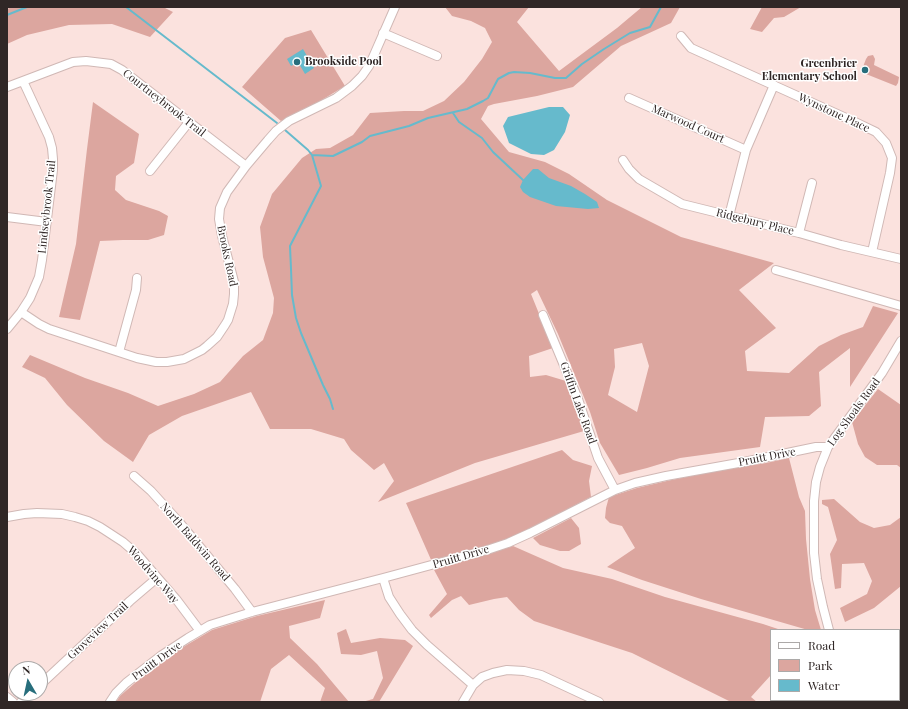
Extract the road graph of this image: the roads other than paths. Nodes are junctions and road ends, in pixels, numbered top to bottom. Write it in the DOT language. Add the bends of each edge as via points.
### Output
graph roads {
  1 [pos="395,7"];
  2 [pos="384,33"];
  3 [pos="681,36"];
  4 [pos="437,56"];
  5 [pos="23,81"];
  6 [pos="774,85"];
  7 [pos="7,87"];
  8 [pos="629,98"];
  9 [pos="189,122"];
  10 [pos="746,150"];
  11 [pos="623,160"];
  12 [pos="246,166"];
  13 [pos="150,171"];
  14 [pos="812,183"];
  15 [pos="729,216"];
  16 [pos="7,217"];
  17 [pos="47,222"];
  18 [pos="799,233"];
  19 [pos="872,252"];
  20 [pos="901,259"];
  21 [pos="776,270"];
  22 [pos="137,278"];
  23 [pos="901,306"];
  24 [pos="21,312"];
  25 [pos="544,315"];
  26 [pos="7,329"];
  27 [pos="901,341"];
  28 [pos="119,352"];
  29 [pos="893,355"];
  30 [pos="901,360"];
  31 [pos="828,446"];
  32 [pos="134,476"];
  33 [pos="615,490"];
  34 [pos="7,517"];
  35 [pos="157,578"];
  36 [pos="383,578"];
  37 [pos="252,612"];
  38 [pos="828,629"];
  39 [pos="200,631"];
  40 [pos="48,678"];
  41 [pos="473,685"];
  42 [pos="7,697"];
  43 [pos="13,702"];
  44 [pos="110,702"];
  45 [pos="463,702"];
  46 [pos="599,702"];
  1 -- 2 [label="street, Brooks Road"];
  2 -- 4 [label="street"];
  2 -- 12 [label="street, Brooks Road" via="369,66 352,86 336,98 284,124"];
  3 -- 6 [label="street, Wynstone Place" via="691,48"];
  5 -- 7 [label="street, Courtneybrook Trail"];
  5 -- 9 [label="street, Courtneybrook Trail" via="73,62 107,63 122,70"];
  5 -- 17 [label="street, Lindseybrook Trail" via="52,148 53,170"];
  6 -- 10 [label="street"];
  6 -- 19 [label="street, Wynstone Place" via="876,132 886,143 892,158"];
  8 -- 10 [label="street, Marwood Court"];
  9 -- 12 [label="street, Courtneybrook Trail"];
  9 -- 13 [label="street"];
  10 -- 15 [label="street"];
  11 -- 15 [label="street, Ridgebury Place" via="639,179 682,204"];
  12 -- 28 [label="street, Brooks Road" via="227,192 219,212 234,294 228,320 222,331 202,350 177,361 156,362"];
  14 -- 18 [label="street"];
  15 -- 18 [label="street, Ridgebury Place"];
  16 -- 17 [label="street"];
  17 -- 24 [label="street, Lindseybrook Trail" via="39,277"];
  18 -- 19 [label="street, Ridgebury Place"];
  19 -- 20 [label="street, Ridgebury Place"];
  21 -- 23 [label="street"];
  22 -- 28 [label="street"];
  24 -- 26 [label="street, Lindseybrook Trail"];
  24 -- 28 [label="street, Brooks Road" via="49,329"];
  25 -- 33 [label="street, Griffin Lake Road" via="578,399 598,458"];
  27 -- 29 [label="street, Log Shoals Road"];
  29 -- 30 [label="street"];
  29 -- 31 [label="street, Log Shoals Road"];
  31 -- 33 [label="street, Pruitt Drive" via="666,476"];
  31 -- 38 [label="street, Log Shoals Road" via="816,482 814,501 814,553"];
  32 -- 37 [label="street, North Baldwin Road" via="180,523"];
  33 -- 36 [label="street, Pruitt Drive" via="508,543"];
  34 -- 35 [label="street, Woodvine Way" via="49,513 88,521 123,542"];
  35 -- 39 [label="street, Woodvine Way"];
  35 -- 40 [label="street, Groveview Trail"];
  36 -- 37 [label="street, Pruitt Drive"];
  36 -- 41 [label="street" via="389,597 412,630"];
  37 -- 39 [label="street, Pruitt Drive" via="210,625"];
  39 -- 44 [label="street, Pruitt Drive" via="126,683"];
  41 -- 45 [label="street"];
  41 -- 46 [label="street" via="482,677 493,673 507,670 524,671 540,675"];
  42 -- 43 [label="street"];
}
